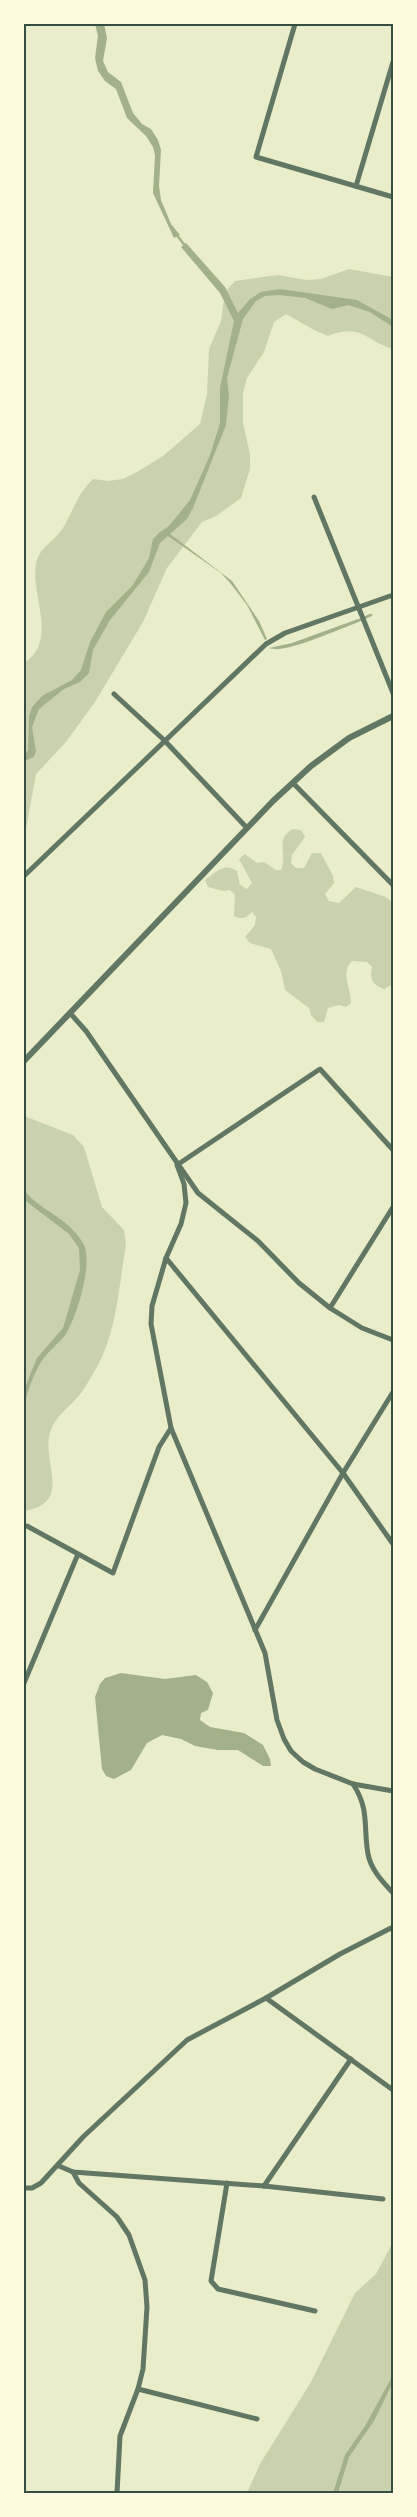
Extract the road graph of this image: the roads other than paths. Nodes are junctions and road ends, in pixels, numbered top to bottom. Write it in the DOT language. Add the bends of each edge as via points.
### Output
graph roads {
  1 [pos="295,24"];
  2 [pos="393,62"];
  3 [pos="356,186"];
  4 [pos="393,197"];
  5 [pos="314,497"];
  6 [pos="393,595"];
  7 [pos="358,607"];
  8 [pos="393,693"];
  9 [pos="114,694"];
  10 [pos="393,716"];
  11 [pos="164,740"];
  12 [pos="293,783"];
  13 [pos="247,828"];
  14 [pos="24,876"];
  15 [pos="393,885"];
  16 [pos="70,1013"];
  17 [pos="24,1061"];
  18 [pos="393,1150"];
  19 [pos="177,1165"];
  20 [pos="393,1207"];
  21 [pos="166,1258"];
  22 [pos="330,1308"];
  23 [pos="393,1340"];
  24 [pos="393,1392"];
  25 [pos="171,1428"];
  26 [pos="343,1473"];
  27 [pos="27,1526"];
  28 [pos="393,1544"];
  29 [pos="78,1554"];
  30 [pos="256,1630"];
  31 [pos="24,1683"];
  32 [pos="353,1784"];
  33 [pos="393,1792"];
  34 [pos="393,1893"];
  35 [pos="393,1926"];
  36 [pos="266,1998"];
  37 [pos="350,2059"];
  38 [pos="393,2090"];
  39 [pos="58,2166"];
  40 [pos="73,2172"];
  41 [pos="227,2183"];
  42 [pos="264,2186"];
  43 [pos="24,2188"];
  44 [pos="383,2199"];
  45 [pos="315,2311"];
  46 [pos="138,2390"];
  47 [pos="257,2419"];
  48 [pos="117,2493"];
  1 -- 3 [label="street" via="256,157"];
  2 -- 3 [label="street"];
  3 -- 4 [label="street"];
  5 -- 7 [label="street"];
  6 -- 7 [label="street"];
  7 -- 8 [label="street"];
  7 -- 11 [label="street" via="284,633 268,642"];
  9 -- 11 [label="street"];
  10 -- 12 [label="street" via="349,738"];
  11 -- 13 [label="street"];
  11 -- 14 [label="street"];
  12 -- 13 [label="street"];
  12 -- 15 [label="street"];
  13 -- 16 [label="street"];
  16 -- 17 [label="street"];
  16 -- 19 [label="street" via="86,1031"];
  18 -- 19 [label="street" via="320,1069"];
  19 -- 21 [label="street" via="186,1203"];
  19 -- 22 [label="street" via="204,1198 258,1241 299,1283"];
  20 -- 22 [label="street"];
  21 -- 25 [label="street" via="152,1306 151,1324"];
  21 -- 26 [label="street"];
  22 -- 23 [label="street" via="362,1328"];
  24 -- 26 [label="street"];
  25 -- 29 [label="street" via="159,1447 113,1573"];
  25 -- 30 [label="street"];
  26 -- 28 [label="street"];
  26 -- 30 [label="street"];
  27 -- 29 [label="street"];
  29 -- 31 [label="street"];
  30 -- 32 [label="street" via="264,1653 277,1720 291,1751 303,1762"];
  32 -- 33 [label="street"];
  32 -- 34 [label="street" via="362,1798 367,1816 368,1856 375,1871"];
  35 -- 36 [label="street"];
  36 -- 37 [label="street"];
  36 -- 39 [label="street" via="187,2040 172,2052 83,2137"];
  37 -- 38 [label="street"];
  37 -- 42 [label="street"];
  39 -- 40 [label="street"];
  39 -- 43 [label="street" via="41,2183"];
  40 -- 41 [label="street"];
  40 -- 46 [label="street" via="79,2183 117,2216 129,2235 145,2280 147,2307 143,2369"];
  41 -- 42 [label="street"];
  41 -- 45 [label="street" via="211,2281 218,2289"];
  42 -- 44 [label="street"];
  46 -- 47 [label="street"];
  46 -- 48 [label="street" via="120,2436"];
}
